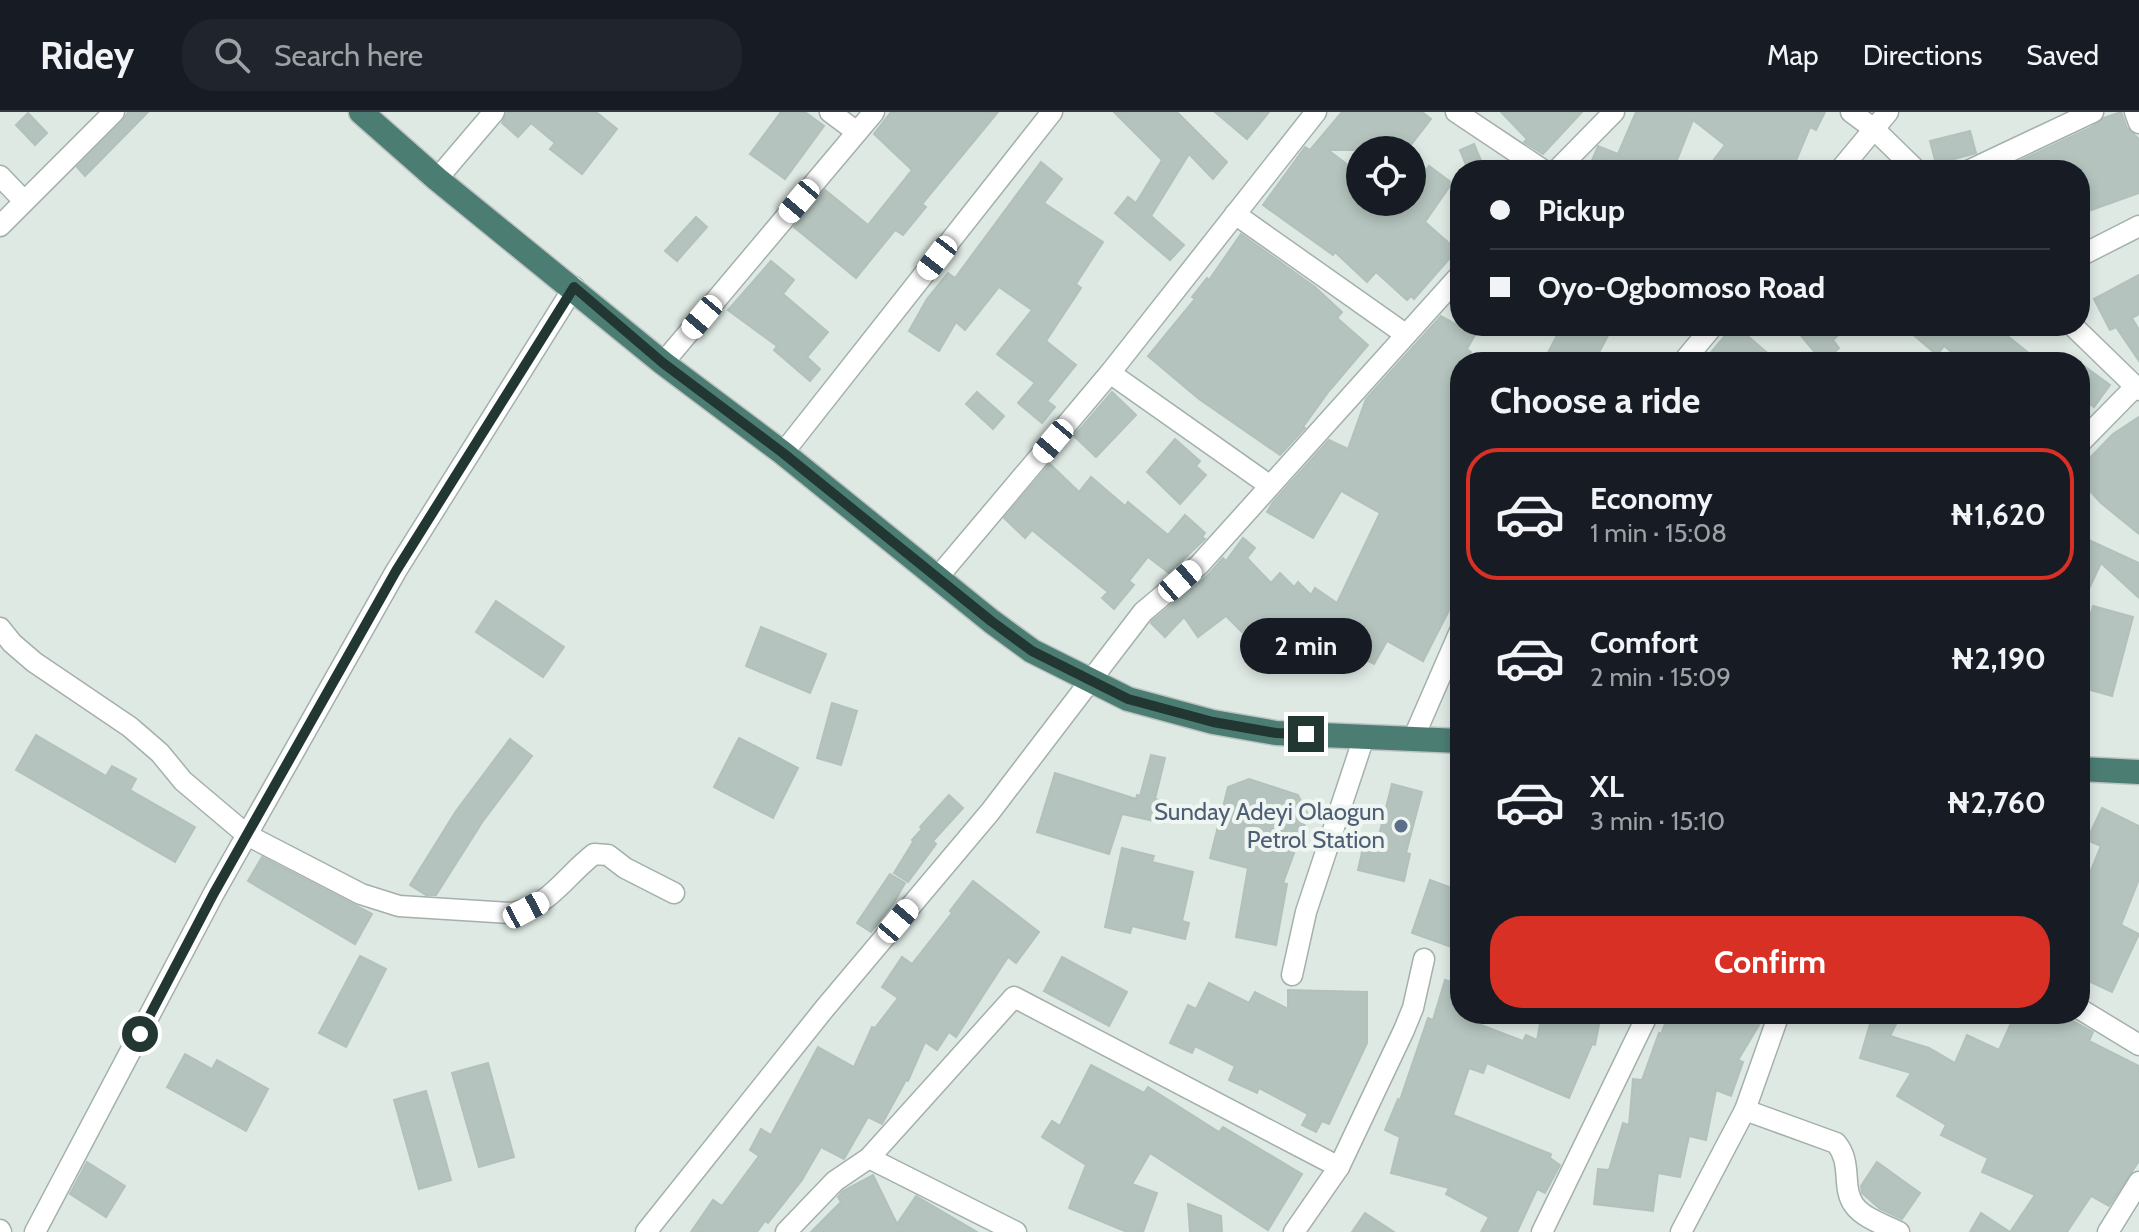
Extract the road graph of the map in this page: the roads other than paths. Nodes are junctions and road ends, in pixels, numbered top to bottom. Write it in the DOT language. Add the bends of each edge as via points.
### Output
graph roads {
  1 [pos="114,112"];
  2 [pos="361,112"];
  3 [pos="494,112"];
  4 [pos="830,112"];
  5 [pos="874,112"];
  6 [pos="1052,112"];
  7 [pos="1316,112"];
  8 [pos="1456,112"];
  9 [pos="1614,112"];
  10 [pos="1851,112"];
  11 [pos="1888,112"];
  12 [pos="2093,112"];
  13 [pos="2135,112"];
  14 [pos="2139,123"];
  15 [pos="1874,129"];
  16 [pos="857,132"];
  17 [pos="1528,160"];
  18 [pos="1567,160"];
  19 [pos="1848,160"];
  20 [pos="1906,160"];
  21 [pos="1991,160"];
  22 [pos="0,176"];
  23 [pos="437,179"];
  24 [pos="24,201"];
  25 [pos="1235,214"];
  26 [pos="0,226"];
  27 [pos="2139,226"];
  28 [pos="2090,251"];
  29 [pos="1450,286"];
  30 [pos="574,287"];
  31 [pos="1405,334"];
  32 [pos="1705,336"];
  33 [pos="2083,336"];
  34 [pos="1691,352"];
  35 [pos="663,363"];
  36 [pos="1110,373"];
  37 [pos="2137,388"];
  38 [pos="2090,433"];
  39 [pos="783,453"];
  40 [pos="1269,485"];
  41 [pos="938,577"];
  42 [pos="0,628"];
  43 [pos="1450,654"];
  44 [pos="1091,681"];
  45 [pos="1364,737"];
  46 [pos="1413,739"];
  47 [pos="1450,741"];
  48 [pos="2090,770"];
  49 [pos="2139,772"];
  50 [pos="247,835"];
  51 [pos="674,893"];
  52 [pos="1424,959"];
  53 [pos="1292,975"];
  54 [pos="2090,1015"];
  55 [pos="1643,1024"];
  56 [pos="1775,1024"];
  57 [pos="2139,1045"];
  58 [pos="1745,1110"];
  59 [pos="869,1158"];
  60 [pos="1339,1167"];
  61 [pos="2139,1182"];
  62 [pos="35,1232"];
  63 [pos="646,1232"];
  64 [pos="786,1232"];
  65 [pos="1016,1232"];
  66 [pos="1294,1232"];
  67 [pos="1542,1232"];
  68 [pos="1681,1232"];
  69 [pos="1899,1232"];
  70 [pos="2108,1232"];
  1 -- 24 [label="street"];
  2 -- 23 [label="highway"];
  3 -- 23 [label="street"];
  4 -- 16 [label="street"];
  5 -- 16 [label="street"];
  6 -- 39 [label="street"];
  7 -- 25 [label="street"];
  8 -- 17 [label="street"];
  9 -- 18 [label="street"];
  10 -- 15 [label="street"];
  11 -- 15 [label="street"];
  12 -- 21 [label="street"];
  13 -- 14 [label="street"];
  15 -- 19 [label="street"];
  15 -- 20 [label="street"];
  16 -- 35 [label="street"];
  22 -- 24 [label="street"];
  23 -- 30 [label="highway"];
  24 -- 26 [label="street"];
  25 -- 31 [label="street"];
  25 -- 36 [label="street"];
  27 -- 28 [label="street"];
  29 -- 31 [label="street"];
  30 -- 35 [label="highway"];
  30 -- 50 [label="street" via="396,571"];
  31 -- 40 [label="street"];
  32 -- 34 [label="street"];
  33 -- 37 [label="street"];
  35 -- 39 [label="highway"];
  36 -- 40 [label="street"];
  36 -- 41 [label="street"];
  37 -- 38 [label="street"];
  39 -- 41 [label="highway"];
  40 -- 44 [label="street" via="1199,565 1143,612"];
  41 -- 44 [label="highway" via="1032,651"];
  42 -- 50 [label="street" via="34,662 130,727"];
  43 -- 46 [label="street"];
  44 -- 45 [label="highway" via="1128,699 1213,722 1276,733"];
  44 -- 63 [label="street"];
  45 -- 46 [label="highway"];
  45 -- 53 [label="street" via="1306,912"];
  46 -- 47 [label="highway"];
  48 -- 49 [label="highway"];
  50 -- 51 [label="street" via="361,894 399,906 526,910 547,899 594,854 608,855"];
  50 -- 62 [label="street"];
  52 -- 60 [label="street" via="1413,1008"];
  54 -- 57 [label="street"];
  55 -- 67 [label="street"];
  56 -- 58 [label="street"];
  58 -- 68 [label="street"];
  58 -- 69 [label="street" via="1836,1143 1844,1152 1855,1208"];
  59 -- 60 [label="street" via="1014,997"];
  59 -- 64 [label="street" via="835,1181"];
  59 -- 65 [label="street"];
  60 -- 66 [label="street"];
  61 -- 70 [label="street"];
}
